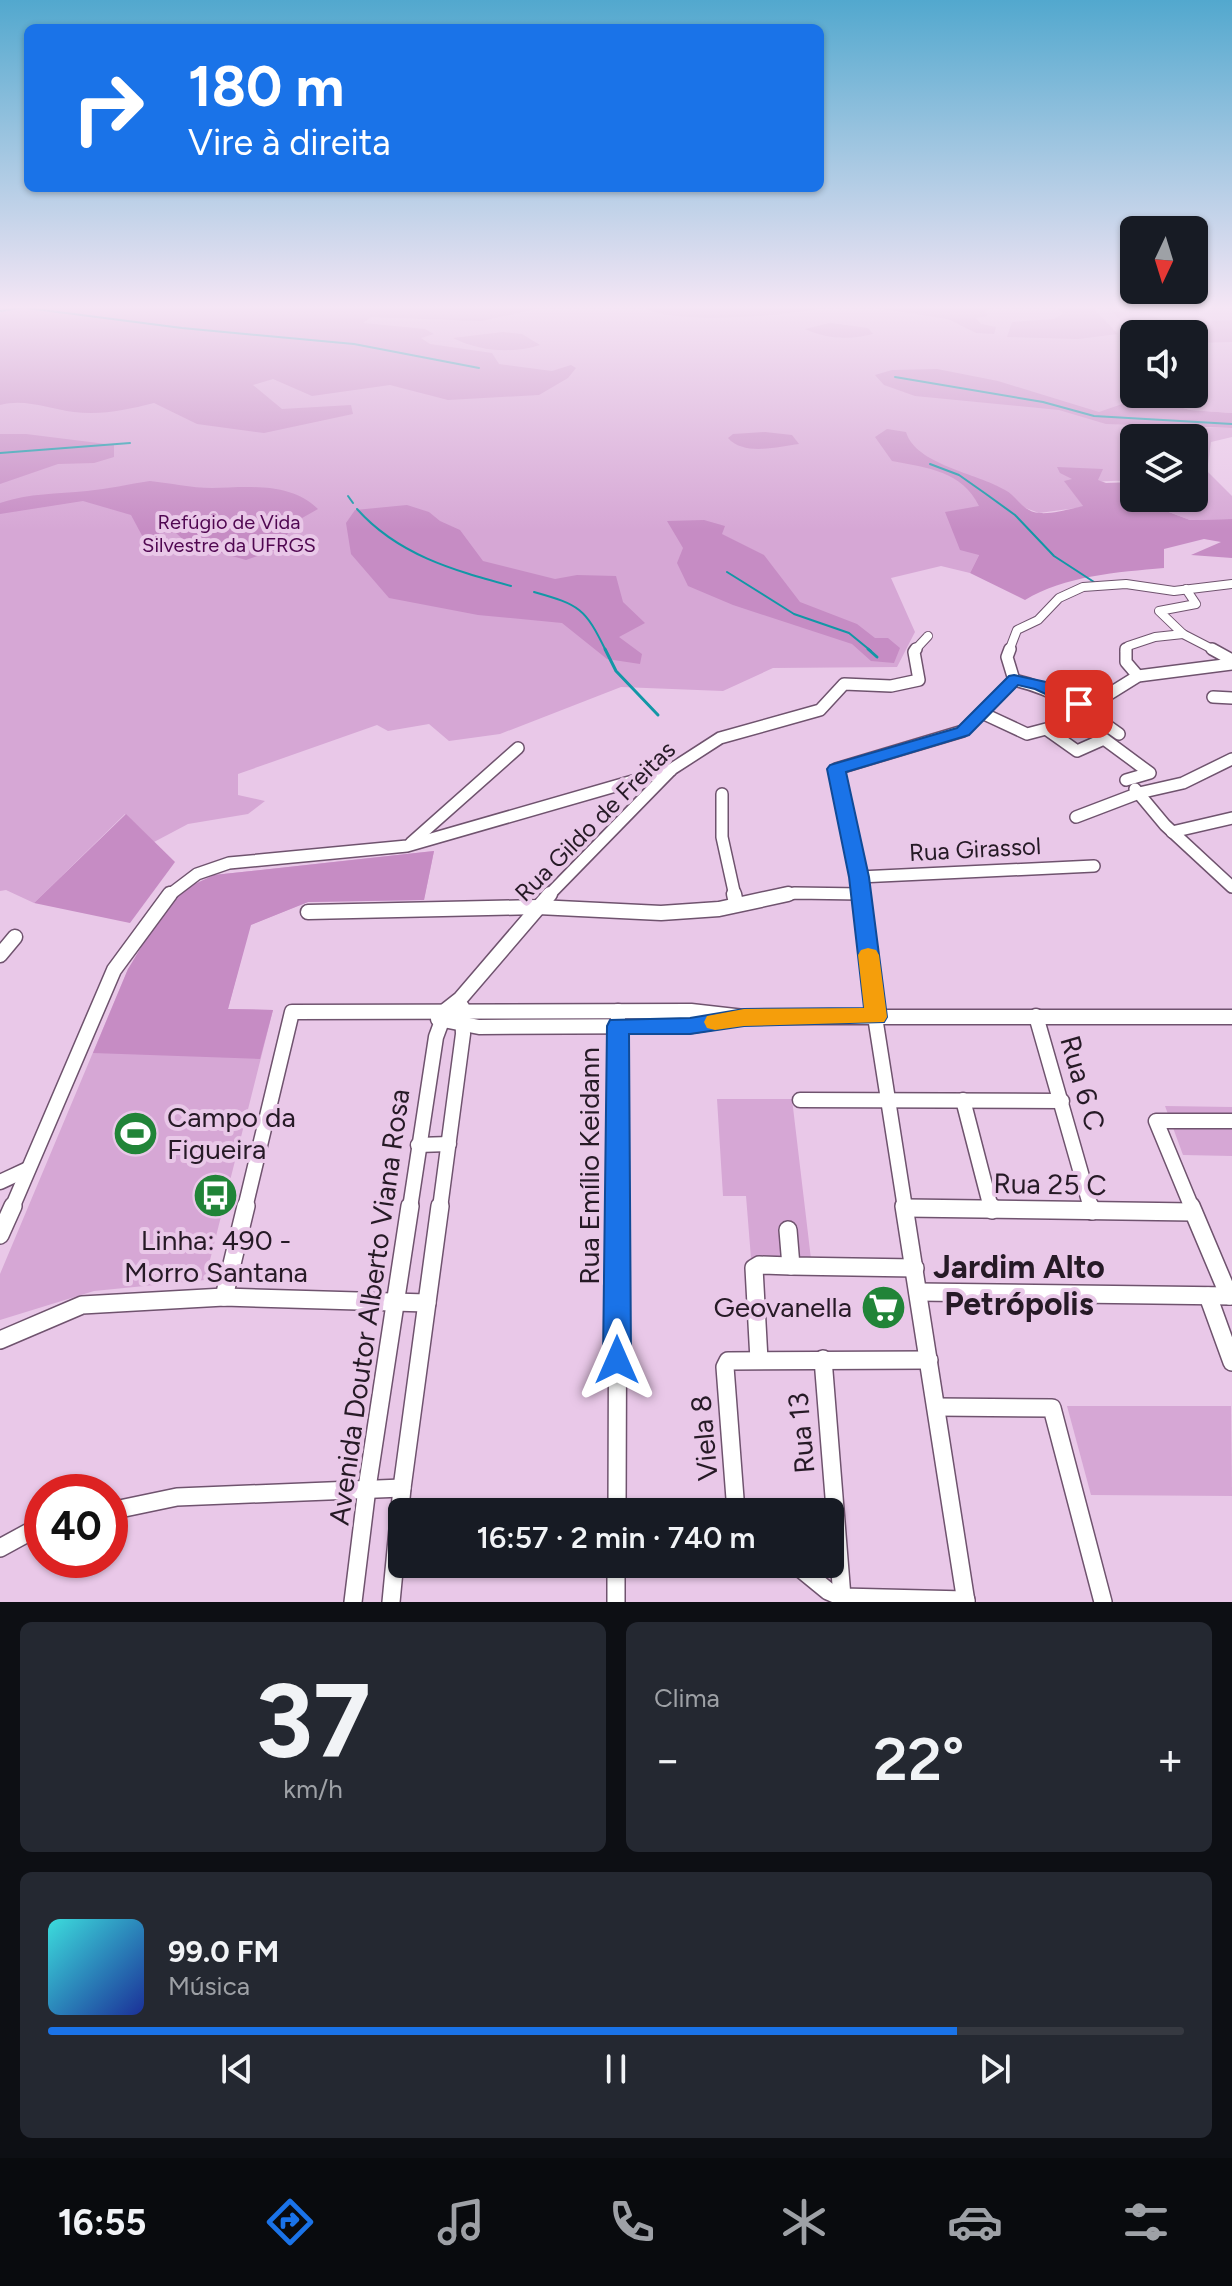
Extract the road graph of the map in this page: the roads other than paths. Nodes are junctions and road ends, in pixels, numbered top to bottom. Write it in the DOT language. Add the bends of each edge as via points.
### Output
graph roads {
  1 [pos="1232,584"];
  2 [pos="1186,589"];
  3 [pos="1183,634"];
  4 [pos="928,636"];
  5 [pos="1232,662"];
  6 [pos="1138,676"];
  7 [pos="1014,680"];
  8 [pos="1213,697"];
  9 [pos="1232,698"];
  10 [pos="1085,709"];
  11 [pos="982,713"];
  12 [pos="1104,739"];
  13 [pos="518,748"];
  14 [pos="1232,759"];
  15 [pos="672,769"];
  16 [pos="1139,793"];
  17 [pos="722,794"];
  18 [pos="1076,817"];
  19 [pos="1232,818"];
  20 [pos="1172,832"];
  21 [pos="407,846"];
  22 [pos="1094,866"];
  23 [pos="859,877"];
  24 [pos="1232,887"];
  25 [pos="861,894"];
  26 [pos="736,903"];
  27 [pos="538,907"];
  28 [pos="308,912"];
  29 [pos="15,937"];
  30 [pos="0,955"];
  31 [pos="462,1012"];
  32 [pos="439,1015"];
  33 [pos="1036,1016"];
  34 [pos="876,1017"];
  35 [pos="1232,1017"];
  36 [pos="618,1019"];
  37 [pos="888,1099"];
  38 [pos="800,1100"];
  39 [pos="963,1100"];
  40 [pos="1062,1101"];
  41 [pos="1232,1121"];
  42 [pos="449,1144"];
  43 [pos="418,1145"];
  44 [pos="28,1169"];
  45 [pos="0,1182"];
  46 [pos="906,1208"];
  47 [pos="992,1210"];
  48 [pos="1092,1211"];
  49 [pos="1193,1212"];
  50 [pos="788,1230"];
  51 [pos="0,1235"];
  52 [pos="791,1266"];
  53 [pos="915,1268"];
  54 [pos="918,1292"];
  55 [pos="1208,1296"];
  56 [pos="1230,1296"];
  57 [pos="224,1297"];
  58 [pos="398,1302"];
  59 [pos="427,1303"];
  60 [pos="0,1340"];
  61 [pos="823,1359"];
  62 [pos="759,1360"];
  63 [pos="929,1360"];
  64 [pos="1232,1362"];
  65 [pos="936,1407"];
  66 [pos="367,1488"];
  67 [pos="402,1488"];
  68 [pos="617,1498"];
  69 [pos="735,1498"];
  70 [pos="128,1507"];
  71 [pos="24,1535"];
  72 [pos="0,1548"];
  73 [pos="616,1578"];
  74 [pos="812,1578"];
  75 [pos="842,1597"];
  76 [pos="966,1601"];
  77 [pos="353,1602"];
  78 [pos="391,1602"];
  79 [pos="616,1602"];
  80 [pos="1103,1602"];
  1 -- 2 [label="street"];
  2 -- 3 [label="street" via="1196,604 1158,610"];
  2 -- 7 [label="street" via="1125,584 1083,587 1059,598 1038,620 1017,630 1007,657"];
  3 -- 5 [label="street"];
  3 -- 6 [label="street" via="1128,646 1124,662"];
  4 -- 15 [label="street, Rua Gildo de Freitas" via="914,652 919,680 891,686 844,684 820,710 720,738"];
  5 -- 6 [label="street"];
  6 -- 10 [label="street"];
  7 -- 10 [label="street" via="1040,685"];
  7 -- 11 [label="street"];
  8 -- 9 [label="street"];
  10 -- 12 [label="street" via="1119,734"];
  11 -- 12 [label="street" via="1027,734 1046,729 1077,751"];
  11 -- 23 [label="street" via="963,731 836,769"];
  12 -- 16 [label="street" via="1150,773 1126,780"];
  13 -- 21 [label="street"];
  14 -- 16 [label="street" via="1183,783"];
  15 -- 21 [label="street"];
  15 -- 27 [label="street, Rua Gildo de Freitas"];
  16 -- 18 [label="street"];
  16 -- 20 [label="street"];
  17 -- 26 [label="street" via="722,837"];
  19 -- 20 [label="street"];
  20 -- 24 [label="street"];
  21 -- 44 [label="street" via="229,863 197,874 172,891 114,970"];
  22 -- 23 [label="street, Rua Girassol"];
  23 -- 25 [label="street"];
  25 -- 26 [label="street" via="795,893"];
  25 -- 34 [label="street"];
  26 -- 27 [label="street" via="661,913"];
  27 -- 28 [label="street"];
  27 -- 31 [label="street, Rua Gildo de Freitas"];
  29 -- 30 [label="street"];
  31 -- 32 [label="street"];
  31 -- 32 [label="street, Rua Gildo de Freitas"];
  31 -- 36 [label="street"];
  31 -- 42 [label="street"];
  32 -- 43 [label="street, Avenida Doutor Alberto Viana Rosa"];
  32 -- 57 [label="street" via="292,1012"];
  33 -- 34 [label="street"];
  33 -- 35 [label="street"];
  33 -- 40 [label="street, Rua 6 C"];
  34 -- 36 [label="street" via="744,1017 690,1026"];
  34 -- 37 [label="street"];
  36 -- 68 [label="street, Rua Emílio Keidann"];
  37 -- 38 [label="street"];
  37 -- 39 [label="street"];
  37 -- 46 [label="street"];
  39 -- 40 [label="street"];
  39 -- 47 [label="street"];
  40 -- 48 [label="street, Rua 6 C"];
  41 -- 49 [label="street" via="1156,1121"];
  42 -- 43 [label="street"];
  42 -- 59 [label="street"];
  43 -- 58 [label="street, Avenida Doutor Alberto Viana Rosa"];
  44 -- 45 [label="street"];
  44 -- 51 [label="street"];
  46 -- 47 [label="street, Rua 25 C"];
  46 -- 53 [label="street"];
  47 -- 48 [label="street, Rua 25 C"];
  48 -- 49 [label="street, Rua 25 C"];
  49 -- 56 [label="street"];
  50 -- 52 [label="street"];
  52 -- 53 [label="street"];
  52 -- 62 [label="street" via="754,1268"];
  53 -- 54 [label="street"];
  54 -- 55 [label="street"];
  54 -- 63 [label="street"];
  55 -- 56 [label="street"];
  55 -- 64 [label="street"];
  57 -- 58 [label="street"];
  57 -- 60 [label="street" via="82,1305"];
  58 -- 59 [label="street"];
  58 -- 66 [label="street, Avenida Doutor Alberto Viana Rosa"];
  59 -- 67 [label="street"];
  61 -- 62 [label="street, Viela 8"];
  61 -- 63 [label="street, Viela 8"];
  61 -- 75 [label="street, Rua 13"];
  62 -- 69 [label="street, Viela 8" via="732,1360 725,1367"];
  63 -- 65 [label="street"];
  65 -- 76 [label="street"];
  65 -- 80 [label="street" via="1052,1408"];
  66 -- 67 [label="street"];
  66 -- 70 [label="street" via="177,1497"];
  66 -- 77 [label="street, Avenida Doutor Alberto Viana Rosa"];
  67 -- 78 [label="street"];
  71 -- 72 [label="street"];
  73 -- 79 [label="street"];
  74 -- 75 [label="street"];
  75 -- 76 [label="street"];
}
